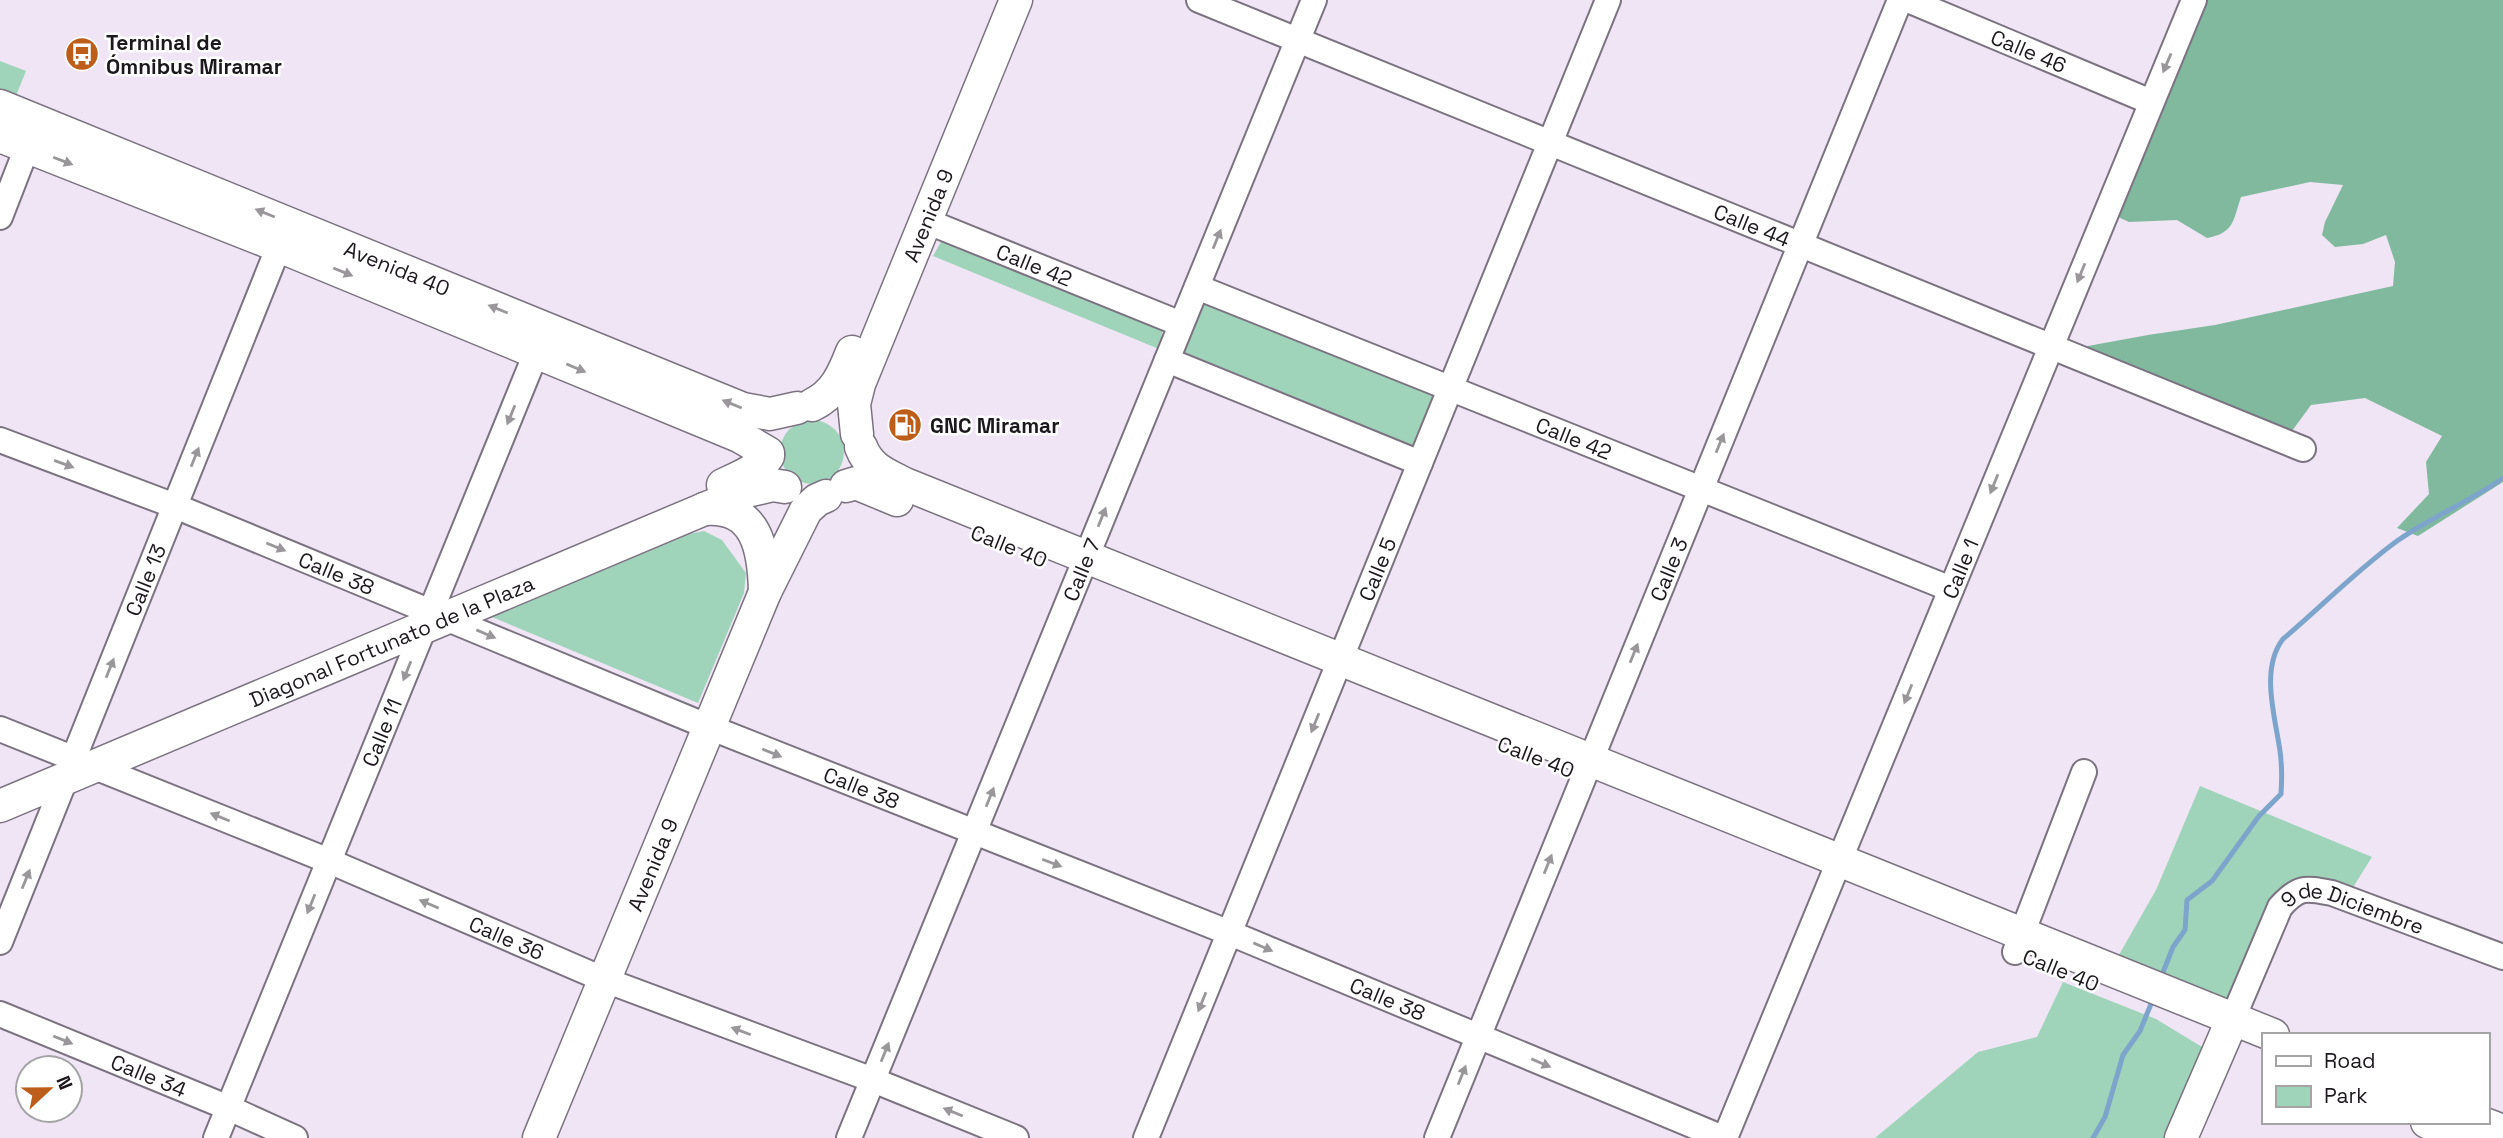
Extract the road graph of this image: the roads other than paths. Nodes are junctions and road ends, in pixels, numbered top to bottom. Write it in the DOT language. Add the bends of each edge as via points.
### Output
graph roads {
  1 [pos="995,0"];
  2 [pos="1016,0"];
  3 [pos="1199,0"];
  4 [pos="1314,0"];
  5 [pos="1608,0"];
  6 [pos="1900,0"];
  7 [pos="1908,0"];
  8 [pos="2194,0"];
  9 [pos="1298,39"];
  10 [pos="2151,102"];
  11 [pos="0,106"];
  12 [pos="22,135"];
  13 [pos="1550,141"];
  14 [pos="0,217"];
  15 [pos="926,221"];
  16 [pos="292,238"];
  17 [pos="1801,243"];
  18 [pos="1197,287"];
  19 [pos="1181,324"];
  20 [pos="542,340"];
  21 [pos="2051,346"];
  22 [pos="1167,360"];
  23 [pos="1451,387"];
  24 [pos="805,407"];
  25 [pos="0,440"];
  26 [pos="859,440"];
  27 [pos="2303,449"];
  28 [pos="768,454"];
  29 [pos="1420,463"];
  30 [pos="787,489"];
  31 [pos="1700,489"];
  32 [pos="836,491"];
  33 [pos="175,506"];
  34 [pos="704,509"];
  35 [pos="1083,566"];
  36 [pos="1951,589"];
  37 [pos="765,592"];
  38 [pos="432,614"];
  39 [pos="1337,669"];
  40 [pos="709,727"];
  41 [pos="0,729"];
  42 [pos="76,761"];
  43 [pos="1587,768"];
  44 [pos="2084,772"];
  45 [pos="0,783"];
  46 [pos="0,806"];
  47 [pos="975,833"];
  48 [pos="329,861"];
  49 [pos="1837,869"];
  50 [pos="1230,933"];
  51 [pos="0,942"];
  52 [pos="2018,943"];
  53 [pos="2503,957"];
  54 [pos="605,980"];
  55 [pos="0,1014"];
  56 [pos="2228,1027"];
  57 [pos="2262,1033"];
  58 [pos="1478,1036"];
  59 [pos="2262,1053"];
  60 [pos="873,1080"];
  61 [pos="229,1108"];
  62 [pos="2432,1124"];
  63 [pos="2484,1124"];
  64 [pos="2503,1131"];
  65 [pos="216,1138"];
  66 [pos="295,1138"];
  67 [pos="539,1138"];
  68 [pos="849,1138"];
  69 [pos="1016,1138"];
  70 [pos="1146,1138"];
  71 [pos="1437,1138"];
  72 [pos="1724,1138"];
  73 [pos="2181,1138"];
  74 [pos="2465,1138"];
  1 -- 24 [label="main road, Avenida 9" via="843,374 832,391"];
  2 -- 15 [label="main road, Avenida 9"];
  3 -- 9 [label="street, Calle 44"];
  4 -- 9 [label="street, Calle 7"];
  5 -- 13 [label="street, Calle 5"];
  6 -- 17 [label="street, Calle 3"];
  7 -- 10 [label="street, Calle 46"];
  8 -- 10 [label="street, Calle 1, one-way"];
  9 -- 13 [label="street, Calle 44"];
  18 -- 9 [label="street, Calle 7, one-way"];
  10 -- 21 [label="street, Calle 1, one-way"];
  11 -- 12 [label="main road, Avenida 40"];
  12 -- 14 [label="street"];
  12 -- 16 [label="main road, Avenida 40"];
  13 -- 17 [label="street, Calle 44"];
  13 -- 23 [label="street, Calle 5"];
  15 -- 19 [label="street, Calle 42"];
  15 -- 26 [label="main road, Avenida 9" via="859,384 854,404"];
  16 -- 20 [label="main road, Avenida 40"];
  33 -- 16 [label="street, Calle 13, one-way"];
  17 -- 21 [label="street, Calle 44"];
  31 -- 17 [label="street, Calle 3, one-way"];
  18 -- 19 [label="street, Calle 7"];
  18 -- 23 [label="street, Calle 42"];
  19 -- 22 [label="street, Calle 7"];
  24 -- 20 [label="main road, Avenida 40, one-way" via="757,413"];
  20 -- 28 [label="main road, Avenida 40, one-way"];
  20 -- 38 [label="street, Calle 11, one-way"];
  21 -- 27 [label="street, Calle 44"];
  21 -- 36 [label="street, Calle 1, one-way"];
  22 -- 29 [label="street"];
  35 -- 22 [label="street, Calle 7, one-way"];
  23 -- 29 [label="street, Calle 5"];
  23 -- 31 [label="street, Calle 42"];
  24 -- 26 [label="main road" via="839,412"];
  24 -- 28 [label="main road" via="779,421"];
  25 -- 33 [label="street, Calle 38, one-way"];
  26 -- 32 [label="main road" via="855,475"];
  26 -- 35 [label="main road, Calle 40" via="875,469"];
  28 -- 30 [label="main road" via="776,478"];
  28 -- 38 [label="main road, Diagonal Fortunato de la Plaza" via="748,473"];
  29 -- 39 [label="street, Calle 5"];
  30 -- 32 [label="main road" via="807,498"];
  30 -- 34 [label="main road, Diagonal Fortunato de la Plaza" via="773,485 747,491"];
  30 -- 37 [label="main road, Avenida 9" via="792,500"];
  31 -- 36 [label="street, Calle 42"];
  43 -- 31 [label="street, Calle 3, one-way"];
  32 -- 35 [label="main road, Calle 40" via="856,483 866,486"];
  32 -- 37 [label="main road, Avenida 9" via="806,510"];
  33 -- 38 [label="street, Calle 38, one-way"];
  42 -- 33 [label="street, Calle 13, one-way"];
  34 -- 37 [label="main road" via="728,509 747,523 762,553"];
  34 -- 38 [label="main road, Diagonal Fortunato de la Plaza"];
  35 -- 39 [label="main road, Calle 40"];
  47 -- 35 [label="street, Calle 7, one-way"];
  36 -- 49 [label="street, Calle 1, one-way"];
  37 -- 40 [label="main road, Avenida 9"];
  38 -- 40 [label="street, Calle 38, one-way"];
  38 -- 42 [label="main road, Diagonal Fortunato de la Plaza"];
  38 -- 48 [label="street, Calle 11, one-way"];
  39 -- 43 [label="main road, Calle 40"];
  39 -- 50 [label="street, Calle 5, one-way"];
  40 -- 47 [label="street, Calle 38, one-way"];
  40 -- 54 [label="main road, Avenida 9"];
  41 -- 42 [label="street, Calle 36"];
  42 -- 45 [label="main road, Diagonal Fortunato de la Plaza"];
  42 -- 46 [label="main road, Diagonal Fortunato de la Plaza"];
  48 -- 42 [label="street, Calle 36, one-way"];
  51 -- 42 [label="street, Calle 13, one-way"];
  43 -- 49 [label="main road, Calle 40"];
  58 -- 43 [label="street, Calle 3, one-way"];
  44 -- 52 [label="street"];
  47 -- 50 [label="street, Calle 38, one-way"];
  60 -- 47 [label="street, Calle 7, one-way"];
  54 -- 48 [label="street, Calle 36, one-way"];
  48 -- 61 [label="street, Calle 11, one-way"];
  49 -- 52 [label="main road, Calle 40"];
  49 -- 72 [label="street, Calle 1"];
  50 -- 58 [label="street, Calle 38, one-way"];
  50 -- 70 [label="street, Calle 5, one-way"];
  52 -- 56 [label="main road, Calle 40"];
  53 -- 56 [label="street, 9 de Diciembre" via="2332,893 2304,888 2280,907"];
  60 -- 54 [label="street, Calle 36, one-way"];
  54 -- 67 [label="main road, Avenida 9"];
  55 -- 61 [label="street, Calle 34, one-way"];
  56 -- 57 [label="main road"];
  56 -- 59 [label="main road"];
  56 -- 73 [label="main road"];
  71 -- 58 [label="street, Calle 3, one-way"];
  58 -- 72 [label="street, Calle 38, one-way"];
  60 -- 68 [label="street, Calle 7"];
  69 -- 60 [label="street, Calle 36, one-way"];
  61 -- 65 [label="street, Calle 11"];
  61 -- 66 [label="street, Calle 34"];
  62 -- 74 [label="main road"];
  63 -- 64 [label="main road"];
}
